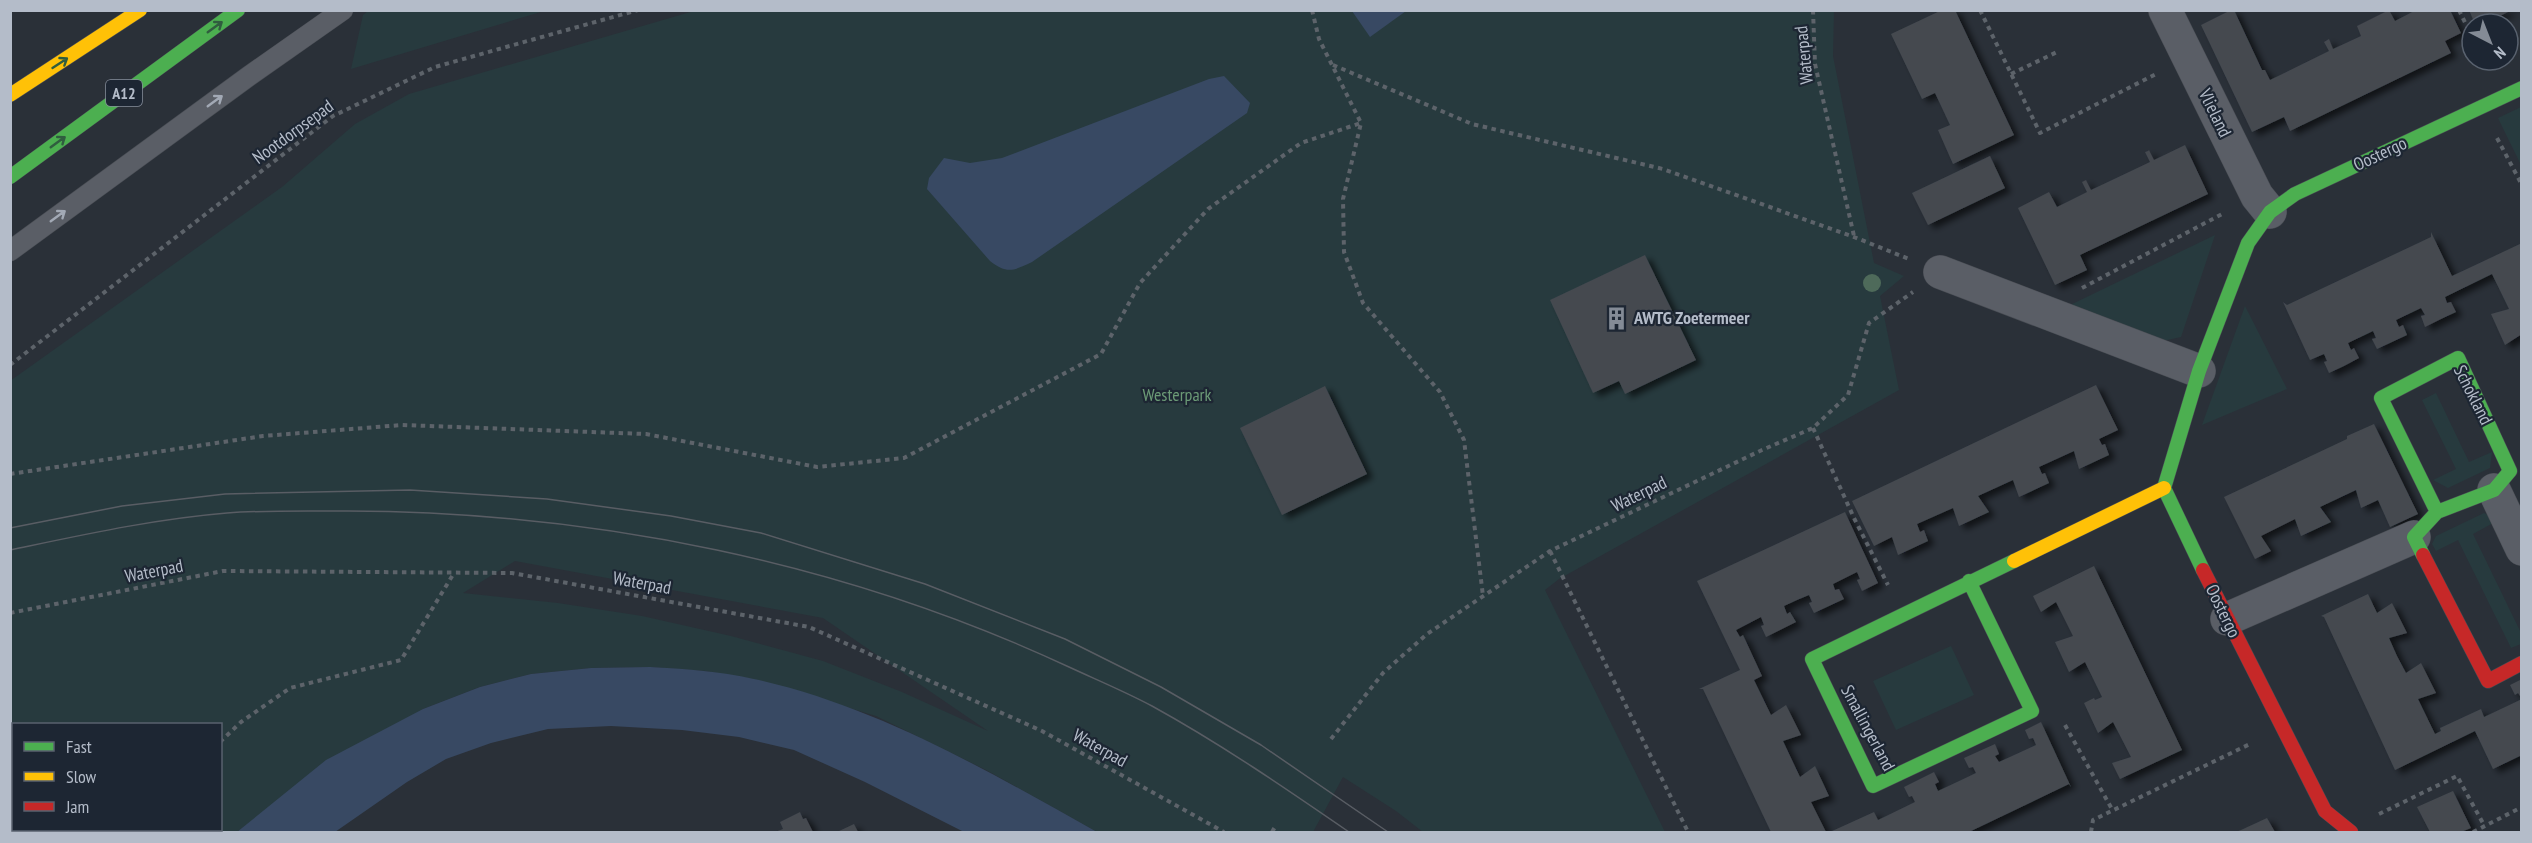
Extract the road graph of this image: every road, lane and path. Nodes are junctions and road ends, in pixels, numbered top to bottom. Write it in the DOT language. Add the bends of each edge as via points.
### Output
graph roads {
  1 [pos="140,10"];
  2 [pos="238,10"];
  3 [pos="343,10"];
  4 [pos="638,10"];
  5 [pos="1312,10"];
  6 [pos="1813,10"];
  7 [pos="1980,10"];
  8 [pos="2165,10"];
  9 [pos="2057,52"];
  10 [pos="2188,58"];
  11 [pos="1333,65"];
  12 [pos="2011,74"];
  13 [pos="2522,88"];
  14 [pos="10,95"];
  15 [pos="2481,108"];
  16 [pos="1361,123"];
  17 [pos="10,177"];
  18 [pos="2522,185"];
  19 [pos="2263,204"];
  20 [pos="1854,237"];
  21 [pos="10,251"];
  22 [pos="1940,272"];
  23 [pos="2040,310"];
  24 [pos="10,364"];
  25 [pos="2199,371"];
  26 [pos="1813,428"];
  27 [pos="10,474"];
  28 [pos="2164,488"];
  29 [pos="2494,490"];
  30 [pos="2438,512"];
  31 [pos="2414,537"];
  32 [pos="2522,549"];
  33 [pos="1551,551"];
  34 [pos="454,573"];
  35 [pos="1970,581"];
  36 [pos="1484,596"];
  37 [pos="10,613"];
  38 [pos="1902,614"];
  39 [pos="2227,620"];
  40 [pos="2522,663"];
  41 [pos="2032,711"];
  42 [pos="2283,728"];
  43 [pos="1331,739"];
  44 [pos="222,740"];
  45 [pos="2522,807"];
  46 [pos="2113,811"];
  47 [pos="2484,825"];
  48 [pos="1275,827"];
  49 [pos="2349,831"];
  50 [pos="1224,832"];
  51 [pos="1272,832"];
  52 [pos="1688,832"];
  53 [pos="2091,832"];
  54 [pos="2473,832"];
  14 -- 1 [label="main road, one-way"];
  17 -- 2 [label="main road, A12, one-way"];
  21 -- 3 [label="lane, one-way"];
  4 -- 24 [label="path, Nootdorpsepad" via="435,67 333,116"];
  5 -- 11 [label="path" via="1319,39"];
  6 -- 20 [label="path, Waterpad" via="1815,64"];
  7 -- 12 [label="path"];
  8 -- 10 [label="street, Vlieland"];
  9 -- 12 [label="path"];
  10 -- 12 [label="path" via="2040,133"];
  10 -- 19 [label="street, Vlieland"];
  11 -- 16 [label="path"];
  11 -- 20 [label="path" via="1472,124 1663,170"];
  13 -- 15 [label="main road, Oostergo"];
  15 -- 18 [label="path"];
  15 -- 19 [label="main road, Oostergo" via="2295,194"];
  16 -- 27 [label="path" via="1301,143 1208,209 1140,283 1101,354 904,458 817,467 646,434 402,425 263,436"];
  16 -- 36 [label="path" via="1343,199 1344,252 1363,303 1440,392 1464,440"];
  19 -- 23 [label="path"];
  19 -- 25 [label="main road, Oostergo"];
  20 -- 22 [label="path"];
  22 -- 23 [label="street"];
  22 -- 26 [label="path, Waterpad" via="1869,323 1848,395"];
  23 -- 25 [label="street"];
  25 -- 28 [label="main road, Oostergo"];
  26 -- 33 [label="path, Waterpad"];
  26 -- 38 [label="path"];
  28 -- 35 [label="main road, Smallingerland"];
  28 -- 39 [label="main road, Oostergo"];
  29 -- 30 [label="main road"];
  29 -- 30 [label="main road, Schokland" via="2510,471 2458,358 2382,398"];
  29 -- 32 [label="street"];
  30 -- 31 [label="main road"];
  31 -- 39 [label="street"];
  31 -- 40 [label="main road" via="2488,681"];
  33 -- 36 [label="path, Waterpad"];
  33 -- 52 [label="path"];
  34 -- 37 [label="path, Waterpad" via="224,571"];
  34 -- 44 [label="path" via="400,660 290,688"];
  34 -- 50 [label="path, Waterpad" via="512,573 809,627 1042,731"];
  35 -- 38 [label="main road, Smallingerland"];
  35 -- 41 [label="main road"];
  36 -- 43 [label="path, Waterpad" via="1427,634 1383,674"];
  38 -- 41 [label="main road, Smallingerland" via="1812,659 1873,786"];
  39 -- 42 [label="main road, Oostergo"];
  41 -- 46 [label="path" via="2059,714"];
  42 -- 46 [label="path"];
  42 -- 49 [label="main road, Oostergo" via="2325,811"];
  45 -- 47 [label="path"];
  46 -- 53 [label="path" via="2093,820"];
  47 -- 49 [label="path" via="2457,776"];
  47 -- 54 [label="path"];
  48 -- 51 [label="path"];
}
